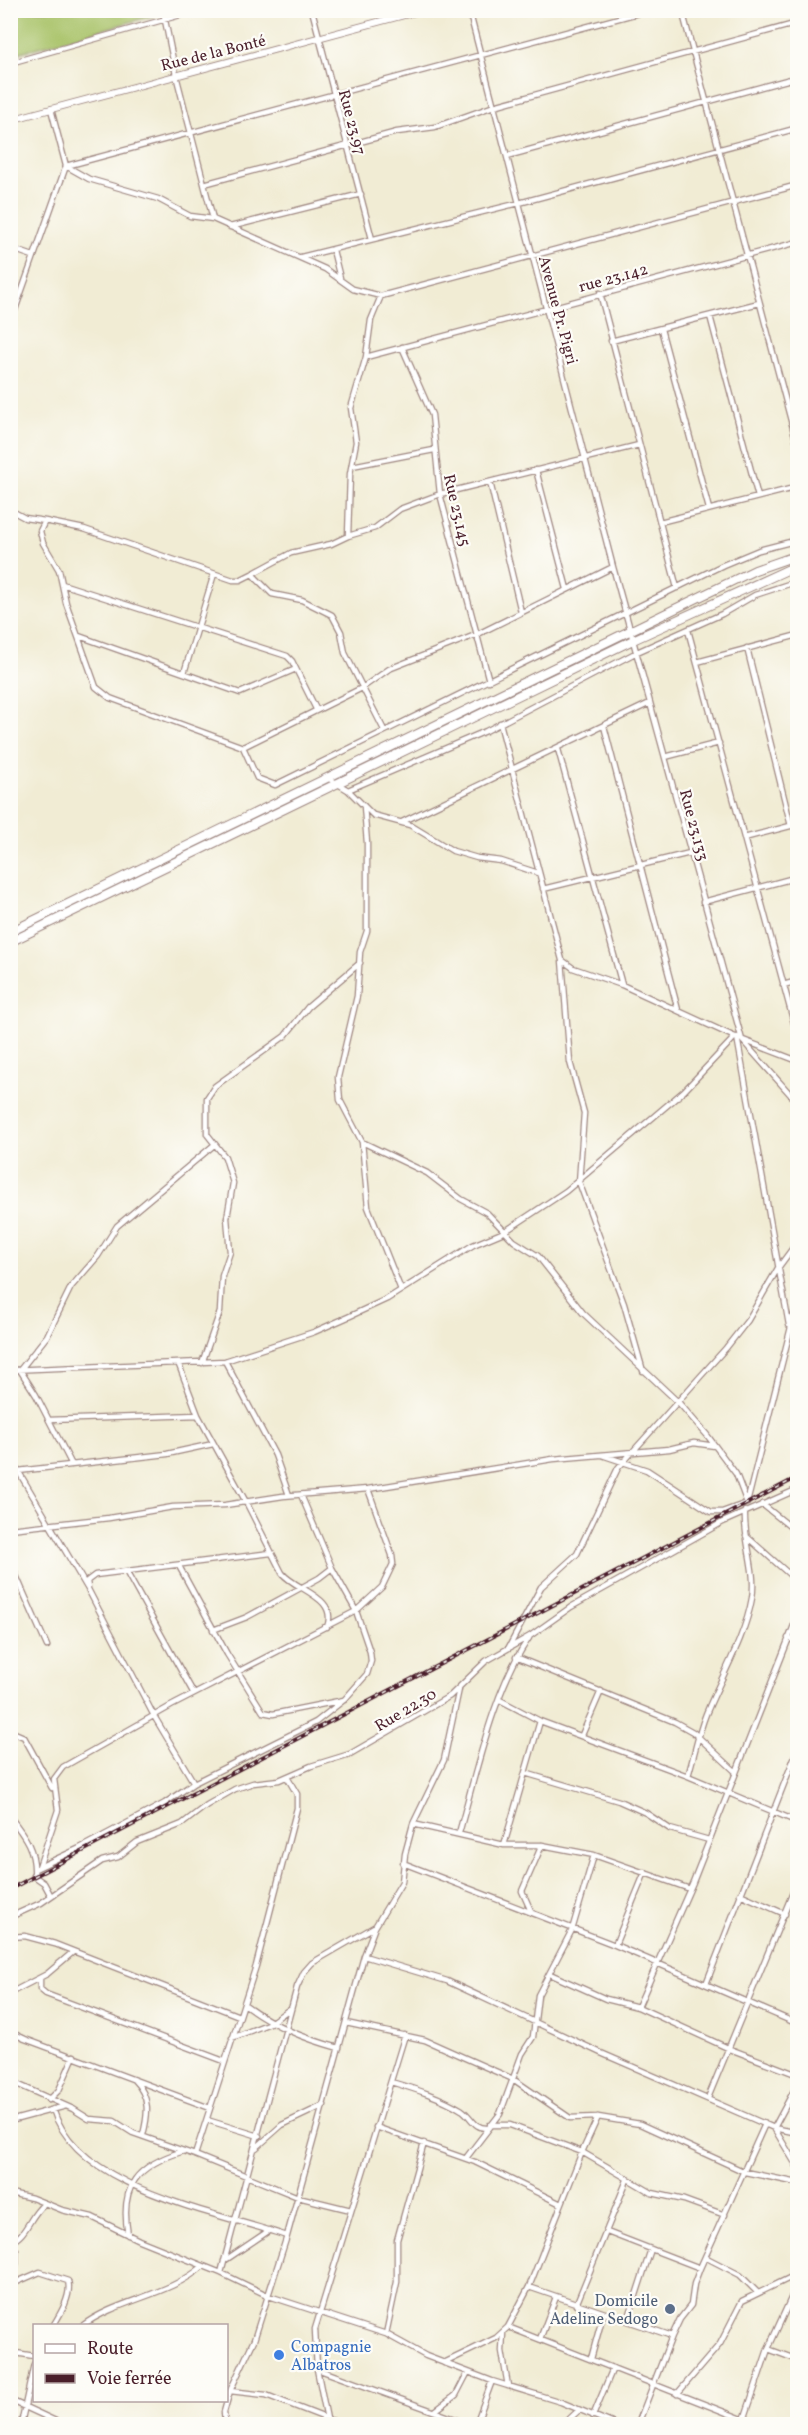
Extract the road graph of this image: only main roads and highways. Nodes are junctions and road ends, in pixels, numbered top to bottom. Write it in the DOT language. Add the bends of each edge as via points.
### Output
graph roads {
  1 [pos="798,555"];
  2 [pos="798,565"];
  3 [pos="10,932"];
  4 [pos="10,942"];
  1 -- 3 [label="main road" via="755,570"];
  2 -- 4 [label="main road" via="633,640"];
}
